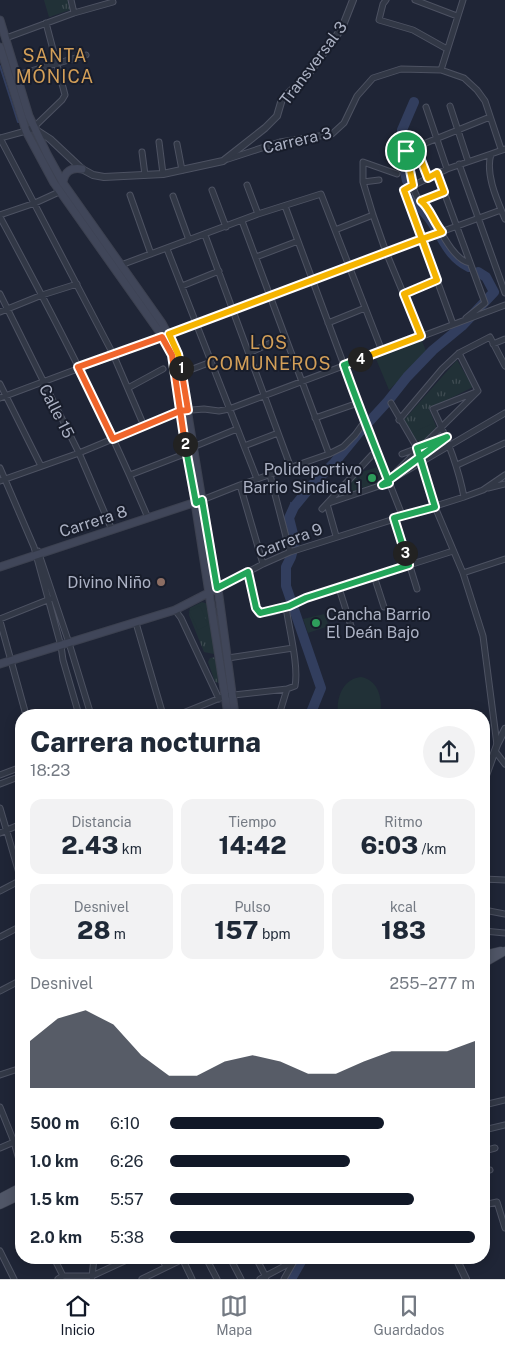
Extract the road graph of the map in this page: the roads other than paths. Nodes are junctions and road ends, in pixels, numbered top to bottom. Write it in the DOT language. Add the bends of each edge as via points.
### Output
graph roads {
  1 [pos="71,0"];
  2 [pos="353,0"];
  3 [pos="386,0"];
  4 [pos="415,0"];
  5 [pos="463,0"];
  6 [pos="113,2"];
  7 [pos="74,13"];
  8 [pos="458,16"];
  9 [pos="0,20"];
  10 [pos="46,23"];
  11 [pos="6,38"];
  12 [pos="0,47"];
  13 [pos="447,49"];
  14 [pos="86,55"];
  15 [pos="56,64"];
  16 [pos="440,70"];
  17 [pos="17,75"];
  18 [pos="450,106"];
  19 [pos="426,107"];
  20 [pos="490,117"];
  21 [pos="27,130"];
  22 [pos="460,130"];
  23 [pos="412,137"];
  24 [pos="0,138"];
  25 [pos="438,138"];
  26 [pos="159,142"];
  27 [pos="177,144"];
  28 [pos="416,147"];
  29 [pos="503,149"];
  30 [pos="142,152"];
  31 [pos="491,154"];
  32 [pos="223,161"];
  33 [pos="468,161"];
  34 [pos="459,164"];
  35 [pos="82,169"];
  36 [pos="447,169"];
  37 [pos="182,170"];
  38 [pos="437,173"];
  39 [pos="163,174"];
  40 [pos="397,174"];
  41 [pos="145,175"];
  42 [pos="428,178"];
  43 [pos="379,180"];
  44 [pos="363,182"];
  45 [pos="63,183"];
  46 [pos="247,185"];
  47 [pos="413,185"];
  48 [pos="212,190"];
  49 [pos="58,192"];
  50 [pos="444,192"];
  51 [pos="130,195"];
  52 [pos="173,196"];
  53 [pos="421,201"];
  54 [pos="35,203"];
  55 [pos="285,206"];
  56 [pos="501,210"];
  57 [pos="258,214"];
  58 [pos="373,215"];
  59 [pos="0,216"];
  60 [pos="479,218"];
  61 [pos="505,219"];
  62 [pos="242,221"];
  63 [pos="226,227"];
  64 [pos="457,227"];
  65 [pos="335,230"];
  66 [pos="441,232"];
  67 [pos="206,234"];
  68 [pos="422,239"];
  69 [pos="189,240"];
  70 [pos="298,241"];
  71 [pos="167,249"];
  72 [pos="386,252"];
  73 [pos="151,254"];
  74 [pos="256,257"];
  75 [pos="470,262"];
  76 [pos="121,265"];
  77 [pos="349,266"];
  78 [pos="219,271"];
  79 [pos="312,279"];
  80 [pos="437,280"];
  81 [pos="503,282"];
  82 [pos="77,284"];
  83 [pos="182,286"];
  84 [pos="505,293"];
  85 [pos="0,294"];
  86 [pos="404,294"];
  87 [pos="42,295"];
  88 [pos="269,296"];
  89 [pos="505,305"];
  90 [pos="365,308"];
  91 [pos="8,309"];
  92 [pos="232,310"];
  93 [pos="0,312"];
  94 [pos="468,319"];
  95 [pos="196,323"];
  96 [pos="328,323"];
  97 [pos="453,324"];
  98 [pos="166,335"];
  99 [pos="421,336"];
  100 [pos="284,337"];
  101 [pos="505,339"];
  102 [pos="493,344"];
  103 [pos="382,351"];
  104 [pos="249,353"];
  105 [pos="460,353"];
  106 [pos="113,354"];
  107 [pos="211,362"];
  108 [pos="344,365"];
  109 [pos="505,366"];
  110 [pos="78,367"];
  111 [pos="163,369"];
  112 [pos="182,372"];
  113 [pos="42,381"];
  114 [pos="301,381"];
  115 [pos="0,384"];
  116 [pos="128,388"];
  117 [pos="478,390"];
  118 [pos="264,396"];
  119 [pos="3,397"];
  120 [pos="358,403"];
  121 [pos="391,403"];
  122 [pos="229,409"];
  123 [pos="188,410"];
  124 [pos="180,411"];
  125 [pos="505,413"];
  126 [pos="315,418"];
  127 [pos="399,420"];
  128 [pos="365,422"];
  129 [pos="144,426"];
  130 [pos="237,430"];
  131 [pos="278,433"];
  132 [pos="447,437"];
  133 [pos="113,439"];
  134 [pos="505,444"];
  135 [pos="244,446"];
  136 [pos="193,447"];
  137 [pos="417,448"];
  138 [pos="79,453"];
  139 [pos="187,454"];
  140 [pos="328,454"];
  141 [pos="378,454"];
  142 [pos="402,454"];
  143 [pos="457,465"];
  144 [pos="41,466"];
  145 [pos="0,468"];
  146 [pos="291,468"];
  147 [pos="130,475"];
  148 [pos="270,475"];
  149 [pos="505,476"];
  150 [pos="6,479"];
  151 [pos="256,479"];
  152 [pos="0,482"];
  153 [pos="389,483"];
  154 [pos="505,484"];
  155 [pos="240,485"];
  156 [pos="382,485"];
  157 [pos="482,490"];
  158 [pos="464,497"];
  159 [pos="198,502"];
  160 [pos="326,504"];
  161 [pos="435,507"];
  162 [pos="322,509"];
  163 [pos="402,515"];
  164 [pos="148,518"];
  165 [pos="394,518"];
  166 [pos="112,530"];
  167 [pos="336,536"];
  168 [pos="453,551"];
  169 [pos="36,552"];
  170 [pos="290,552"];
  171 [pos="505,559"];
  172 [pos="263,564"];
  173 [pos="409,565"];
  174 [pos="0,567"];
  175 [pos="248,572"];
  176 [pos="463,573"];
  177 [pos="374,576"];
  178 [pos="217,588"];
  179 [pos="339,588"];
  180 [pos="417,589"];
  181 [pos="209,592"];
  182 [pos="50,599"];
  183 [pos="384,606"];
  184 [pos="287,607"];
  185 [pos="175,610"];
  186 [pos="0,620"];
  187 [pos="136,623"];
  188 [pos="351,626"];
  189 [pos="69,643"];
  190 [pos="61,646"];
  191 [pos="293,648"];
  192 [pos="228,658"];
  193 [pos="11,662"];
  194 [pos="0,664"];
  195 [pos="287,689"];
  196 [pos="225,697"];
  197 [pos="24,709"];
  198 [pos="77,709"];
  199 [pos="89,709"];
  200 [pos="161,709"];
  201 [pos="194,709"];
  202 [pos="227,709"];
  203 [pos="232,709"];
  204 [pos="281,709"];
  205 [pos="505,729"];
  206 [pos="496,748"];
  207 [pos="490,764"];
  208 [pos="505,764"];
  209 [pos="15,769"];
  210 [pos="0,775"];
  211 [pos="15,778"];
  212 [pos="0,784"];
  213 [pos="0,808"];
  214 [pos="15,827"];
  215 [pos="6,831"];
  216 [pos="0,833"];
  217 [pos="15,860"];
  218 [pos="490,879"];
  219 [pos="505,880"];
  220 [pos="15,883"];
  221 [pos="0,891"];
  222 [pos="490,911"];
  223 [pos="505,914"];
  224 [pos="15,929"];
  225 [pos="490,932"];
  226 [pos="505,933"];
  227 [pos="0,937"];
  228 [pos="505,950"];
  229 [pos="490,954"];
  230 [pos="490,959"];
  231 [pos="15,983"];
  232 [pos="0,991"];
  233 [pos="15,1070"];
  234 [pos="0,1075"];
  235 [pos="505,1100"];
  236 [pos="490,1104"];
  237 [pos="0,1107"];
  238 [pos="505,1126"];
  239 [pos="490,1129"];
  240 [pos="14,1142"];
  241 [pos="15,1146"];
  242 [pos="0,1148"];
  243 [pos="495,1148"];
  244 [pos="490,1149"];
  245 [pos="15,1188"];
  246 [pos="0,1196"];
  247 [pos="15,1200"];
  248 [pos="490,1204"];
  249 [pos="0,1207"];
  250 [pos="503,1214"];
  251 [pos="505,1228"];
  252 [pos="0,1252"];
  253 [pos="56,1264"];
  254 [pos="93,1264"];
  255 [pos="119,1264"];
  256 [pos="170,1264"];
  257 [pos="186,1264"];
  258 [pos="209,1264"];
  259 [pos="233,1264"];
  260 [pos="259,1264"];
  261 [pos="288,1264"];
  262 [pos="292,1264"];
  263 [pos="459,1264"];
  264 [pos="166,1266"];
  265 [pos="285,1266"];
  266 [pos="61,1278"];
  267 [pos="92,1278"];
  268 [pos="266,1278"];
  269 [pos="14,1279"];
  270 [pos="142,1279"];
  271 [pos="192,1279"];
  272 [pos="217,1279"];
  273 [pos="241,1279"];
  274 [pos="260,1279"];
  275 [pos="284,1279"];
  276 [pos="466,1279"];
  1 -- 7 [label="street"];
  2 -- 32 [label="street, Transversal 3" via="342,28 307,76 282,99 277,116"];
  3 -- 13 [label="street" via="379,20 413,30"];
  4 -- 8 [label="street"];
  5 -- 8 [label="street"];
  6 -- 7 [label="street"];
  7 -- 10 [label="street"];
  8 -- 13 [label="street"];
  9 -- 11 [label="main road"];
  10 -- 11 [label="street"];
  10 -- 15 [label="street"];
  11 -- 17 [label="main road"];
  12 -- 21 [label="main road"];
  13 -- 16 [label="street"];
  14 -- 15 [label="street"];
  15 -- 17 [label="street"];
  15 -- 21 [label="street" via="65,95"];
  16 -- 20 [label="street, Carrera 3" via="464,78 477,90"];
  16 -- 32 [label="street, Carrera 3" via="401,69 373,78 357,96 344,123 332,134 280,142"];
  17 -- 21 [label="main road"];
  18 -- 22 [label="street"];
  19 -- 25 [label="street"];
  20 -- 22 [label="street"];
  20 -- 29 [label="street, Carrera 3"];
  21 -- 24 [label="street"];
  21 -- 35 [label="street, Carrera 3" via="50,139"];
  21 -- 45 [label="main road"];
  21 -- 49 [label="main road"];
  22 -- 25 [label="street"];
  22 -- 33 [label="street"];
  23 -- 28 [label="street"];
  24 -- 54 [label="street"];
  25 -- 28 [label="street"];
  25 -- 36 [label="street"];
  26 -- 39 [label="street"];
  27 -- 37 [label="street"];
  28 -- 42 [label="street"];
  28 -- 47 [label="street" via="406,151"];
  29 -- 31 [label="street"];
  30 -- 41 [label="street"];
  31 -- 33 [label="street"];
  31 -- 56 [label="street" via="488,163"];
  32 -- 37 [label="street, Carrera 3"];
  33 -- 34 [label="street"];
  34 -- 36 [label="street"];
  34 -- 60 [label="street"];
  35 -- 41 [label="street, Carrera 3" via="104,177"];
  35 -- 45 [label="main road" via="69,171"];
  36 -- 38 [label="street"];
  37 -- 39 [label="street, Carrera 3"];
  38 -- 42 [label="street"];
  38 -- 50 [label="street"];
  39 -- 41 [label="street, Carrera 3"];
  40 -- 44 [label="street" via="363,162"];
  42 -- 47 [label="street"];
  43 -- 44 [label="street"];
  44 -- 58 [label="street"];
  45 -- 76 [label="main road"];
  46 -- 57 [label="street"];
  47 -- 53 [label="street"];
  47 -- 68 [label="street" via="404,190"];
  48 -- 63 [label="street"];
  49 -- 54 [label="street"];
  49 -- 98 [label="main road"];
  50 -- 53 [label="street"];
  50 -- 64 [label="street"];
  51 -- 73 [label="street"];
  52 -- 69 [label="street"];
  53 -- 66 [label="street"];
  54 -- 59 [label="street"];
  54 -- 82 [label="street"];
  55 -- 57 [label="street"];
  55 -- 65 [label="street" via="321,194"];
  55 -- 70 [label="street"];
  56 -- 60 [label="street"];
  56 -- 61 [label="street"];
  57 -- 62 [label="street"];
  58 -- 65 [label="street"];
  58 -- 72 [label="street"];
  59 -- 87 [label="street"];
  60 -- 64 [label="street"];
  60 -- 81 [label="street"];
  62 -- 63 [label="street"];
  62 -- 74 [label="street"];
  63 -- 67 [label="street"];
  64 -- 66 [label="street"];
  64 -- 75 [label="street"];
  65 -- 77 [label="street"];
  66 -- 68 [label="street"];
  66 -- 75 [label="street" via="454,252 464,262"];
  67 -- 69 [label="street"];
  67 -- 78 [label="street"];
  68 -- 72 [label="street"];
  68 -- 80 [label="street"];
  69 -- 71 [label="street"];
  70 -- 74 [label="street"];
  70 -- 79 [label="street"];
  71 -- 73 [label="street"];
  71 -- 83 [label="street"];
  72 -- 77 [label="street"];
  72 -- 86 [label="street"];
  73 -- 76 [label="street"];
  74 -- 88 [label="street"];
  75 -- 94 [label="street" via="484,303"];
  76 -- 98 [label="main road"];
  77 -- 79 [label="street"];
  77 -- 90 [label="street"];
  78 -- 83 [label="street"];
  78 -- 92 [label="street"];
  79 -- 88 [label="street"];
  79 -- 96 [label="street"];
  80 -- 86 [label="street"];
  80 -- 97 [label="street"];
  81 -- 84 [label="street"];
  82 -- 87 [label="street"];
  82 -- 106 [label="street"];
  83 -- 95 [label="street"];
  85 -- 91 [label="street, Calle 15"];
  86 -- 99 [label="street"];
  87 -- 91 [label="street"];
  87 -- 110 [label="street"];
  88 -- 92 [label="street"];
  88 -- 100 [label="street"];
  89 -- 94 [label="street"];
  90 -- 96 [label="street"];
  90 -- 103 [label="street"];
  91 -- 93 [label="street"];
  91 -- 113 [label="street, Calle 15"];
  92 -- 95 [label="street"];
  92 -- 104 [label="street"];
  94 -- 97 [label="street"];
  95 -- 98 [label="street"];
  95 -- 107 [label="street"];
  96 -- 108 [label="street"];
  97 -- 99 [label="street"];
  98 -- 106 [label="street"];
  98 -- 112 [label="main road" via="178,354"];
  98 -- 124 [label="main road"];
  99 -- 103 [label="street"];
  100 -- 104 [label="street"];
  100 -- 114 [label="street"];
  101 -- 102 [label="street"];
  102 -- 105 [label="street" via="490,337"];
  102 -- 109 [label="street"];
  103 -- 108 [label="street"];
  104 -- 118 [label="street"];
  105 -- 117 [label="street"];
  105 -- 127 [label="street" via="442,369"];
  106 -- 110 [label="street"];
  106 -- 116 [label="street"];
  107 -- 112 [label="street"];
  107 -- 122 [label="street"];
  108 -- 114 [label="street"];
  108 -- 120 [label="street"];
  110 -- 113 [label="street"];
  110 -- 133 [label="street"];
  111 -- 116 [label="street"];
  112 -- 123 [label="main road"];
  113 -- 119 [label="street"];
  113 -- 138 [label="street, Calle 15"];
  114 -- 118 [label="street"];
  114 -- 126 [label="street"];
  115 -- 119 [label="street"];
  116 -- 129 [label="street"];
  117 -- 132 [label="street" via="433,409"];
  117 -- 156 [label="street"];
  118 -- 122 [label="street"];
  118 -- 131 [label="street"];
  119 -- 144 [label="street"];
  120 -- 126 [label="street"];
  120 -- 128 [label="street"];
  121 -- 127 [label="street"];
  122 -- 123 [label="street"];
  122 -- 130 [label="street"];
  123 -- 124 [label="street"];
  123 -- 136 [label="main road"];
  124 -- 129 [label="street"];
  124 -- 139 [label="main road"];
  125 -- 156 [label="street"];
  126 -- 140 [label="street"];
  127 -- 137 [label="street"];
  128 -- 140 [label="street" via="343,447"];
  128 -- 141 [label="street"];
  129 -- 133 [label="street"];
  130 -- 135 [label="street"];
  130 -- 136 [label="street"];
  131 -- 135 [label="street"];
  131 -- 146 [label="street"];
  132 -- 137 [label="street"];
  132 -- 143 [label="street"];
  132 -- 156 [label="street"];
  133 -- 138 [label="street"];
  133 -- 147 [label="street"];
  134 -- 143 [label="street"];
  135 -- 151 [label="street"];
  136 -- 159 [label="main road"];
  137 -- 142 [label="street"];
  137 -- 161 [label="street"];
  138 -- 144 [label="street"];
  138 -- 166 [label="street, Calle 15"];
  139 -- 147 [label="street"];
  139 -- 159 [label="main road"];
  140 -- 146 [label="street"];
  141 -- 153 [label="street"];
  141 -- 160 [label="street" via="372,455"];
  143 -- 158 [label="street"];
  144 -- 150 [label="street"];
  145 -- 150 [label="street"];
  146 -- 148 [label="street"];
  147 -- 164 [label="street"];
  148 -- 151 [label="street"];
  148 -- 170 [label="street"];
  149 -- 157 [label="street, Carrera 9"];
  150 -- 152 [label="street"];
  150 -- 169 [label="street"];
  151 -- 155 [label="street"];
  153 -- 156 [label="street"];
  153 -- 163 [label="street"];
  154 -- 157 [label="street"];
  155 -- 159 [label="street"];
  155 -- 172 [label="street"];
  156 -- 160 [label="street"];
  157 -- 158 [label="street, Carrera 9"];
  158 -- 161 [label="street, Carrera 9"];
  159 -- 164 [label="main road, Carrera 8"];
  159 -- 178 [label="main road"];
  159 -- 181 [label="main road"];
  160 -- 162 [label="street"];
  160 -- 167 [label="street"];
  161 -- 163 [label="street, Carrera 9"];
  161 -- 168 [label="street"];
  163 -- 165 [label="street, Carrera 9"];
  164 -- 166 [label="main road, Carrera 8"];
  165 -- 167 [label="street, Carrera 9"];
  165 -- 173 [label="street"];
  166 -- 169 [label="main road, Carrera 8"];
  167 -- 170 [label="street, Carrera 9"];
  168 -- 173 [label="street"];
  168 -- 176 [label="street"];
  169 -- 174 [label="main road, Carrera 8"];
  169 -- 182 [label="street"];
  170 -- 172 [label="street, Carrera 9"];
  171 -- 176 [label="street"];
  172 -- 175 [label="street, Carrera 9"];
  173 -- 177 [label="street"];
  173 -- 180 [label="street"];
  175 -- 178 [label="street, Carrera 9"];
  175 -- 184 [label="street" via="258,612"];
  176 -- 206 [label="street" via="483,636"];
  177 -- 179 [label="street"];
  177 -- 183 [label="street"];
  178 -- 181 [label="main road, Carrera 9"];
  178 -- 192 [label="main road"];
  179 -- 184 [label="street"];
  179 -- 188 [label="street"];
  181 -- 185 [label="main road, Carrera 9"];
  181 -- 196 [label="main road"];
  182 -- 186 [label="street"];
  182 -- 189 [label="street"];
  182 -- 190 [label="street"];
  184 -- 191 [label="street"];
  185 -- 187 [label="main road, Carrera 9"];
  185 -- 196 [label="street"];
  186 -- 193 [label="street"];
  187 -- 189 [label="main road, Carrera 9"];
  187 -- 200 [label="street"];
  189 -- 190 [label="main road, Carrera 9"];
  189 -- 199 [label="street"];
  190 -- 193 [label="main road, Carrera 9"];
  190 -- 198 [label="street" via="62,660"];
  191 -- 192 [label="street"];
  191 -- 195 [label="street" via="296,680 295,686"];
  192 -- 196 [label="main road"];
  193 -- 194 [label="main road, Carrera 9"];
  193 -- 197 [label="street"];
  195 -- 196 [label="street"];
  195 -- 204 [label="street"];
  196 -- 201 [label="street"];
  196 -- 202 [label="main road"];
  196 -- 203 [label="main road"];
  205 -- 206 [label="street"];
  206 -- 207 [label="street"];
  206 -- 208 [label="street"];
  209 -- 210 [label="street"];
  211 -- 212 [label="street"];
  213 -- 215 [label="street"];
  214 -- 215 [label="street"];
  215 -- 216 [label="street"];
  215 -- 217 [label="street"];
  218 -- 219 [label="street"];
  220 -- 221 [label="street"];
  222 -- 223 [label="street"];
  224 -- 227 [label="street"];
  225 -- 226 [label="street"];
  228 -- 229 [label="main road"];
  228 -- 230 [label="main road"];
  231 -- 232 [label="street"];
  233 -- 234 [label="street"];
  235 -- 236 [label="street"];
  237 -- 240 [label="street"];
  238 -- 239 [label="street"];
  240 -- 241 [label="street"];
  240 -- 242 [label="street"];
  243 -- 244 [label="street"];
  245 -- 246 [label="main road"];
  247 -- 249 [label="main road"];
  248 -- 250 [label="street" via="497,1202"];
  250 -- 251 [label="street"];
  252 -- 269 [label="street"];
  253 -- 266 [label="street"];
  254 -- 267 [label="street"];
  255 -- 267 [label="street"];
  256 -- 264 [label="street"];
  257 -- 271 [label="street"];
  258 -- 272 [label="street"];
  259 -- 273 [label="street"];
  260 -- 268 [label="street"];
  261 -- 265 [label="street"];
  262 -- 275 [label="street"];
  263 -- 276 [label="street"];
  264 -- 270 [label="street"];
  265 -- 268 [label="street"];
  266 -- 267 [label="street"];
  268 -- 274 [label="street"];
}
